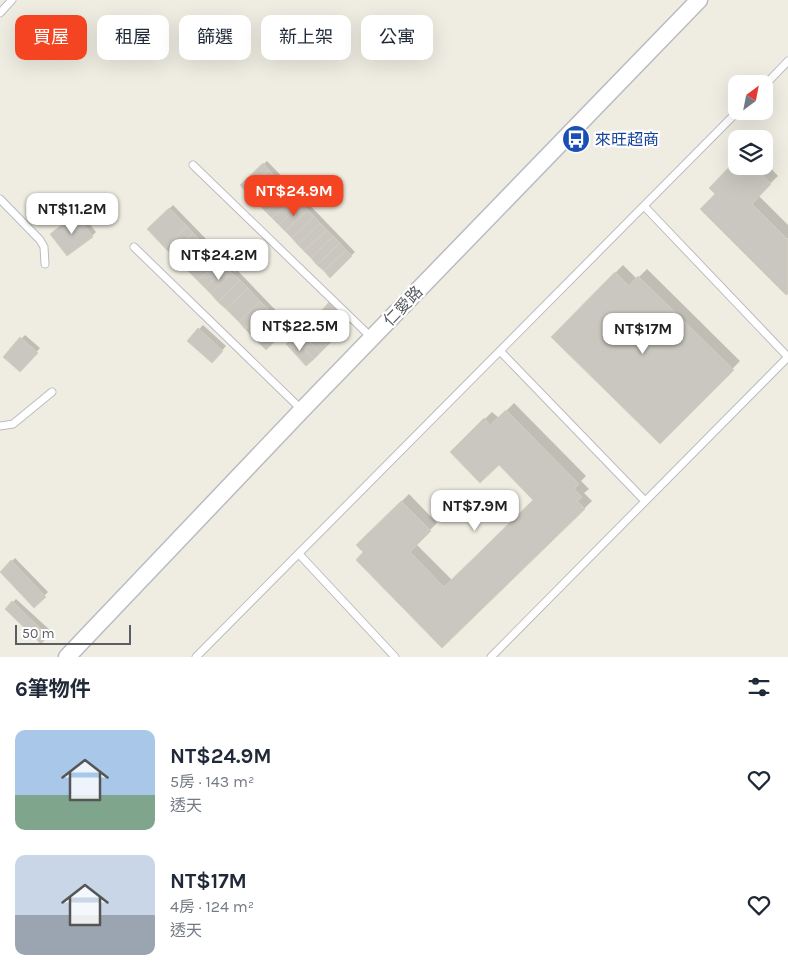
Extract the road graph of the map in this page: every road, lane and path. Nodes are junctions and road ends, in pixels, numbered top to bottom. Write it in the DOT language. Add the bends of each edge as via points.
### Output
graph roads {
  1 [pos="12,0"];
  2 [pos="699,0"];
  3 [pos="0,13"];
  4 [pos="788,61"];
  5 [pos="773,77"];
  6 [pos="729,120"];
  7 [pos="193,165"];
  8 [pos="0,199"];
  9 [pos="644,206"];
  10 [pos="134,247"];
  11 [pos="45,264"];
  12 [pos="372,338"];
  13 [pos="500,351"];
  14 [pos="788,357"];
  15 [pos="52,392"];
  16 [pos="302,410"];
  17 [pos="0,426"];
  18 [pos="646,501"];
  19 [pos="299,554"];
  20 [pos="67,657"];
  21 [pos="196,657"];
  22 [pos="395,657"];
  23 [pos="491,657"];
  1 -- 3 [label="lane"];
  2 -- 12 [label="street, 仁愛路"];
  4 -- 5 [label="lane"];
  6 -- 9 [label="lane"];
  7 -- 12 [label="lane"];
  8 -- 11 [label="lane" via="40,240"];
  9 -- 13 [label="lane"];
  9 -- 14 [label="lane"];
  10 -- 16 [label="lane"];
  12 -- 16 [label="street, 仁愛路"];
  13 -- 18 [label="lane"];
  13 -- 19 [label="lane"];
  14 -- 18 [label="lane"];
  15 -- 17 [label="lane" via="12,424"];
  16 -- 20 [label="street, 仁愛路"];
  18 -- 23 [label="lane"];
  19 -- 21 [label="lane"];
  19 -- 22 [label="lane"];
}
